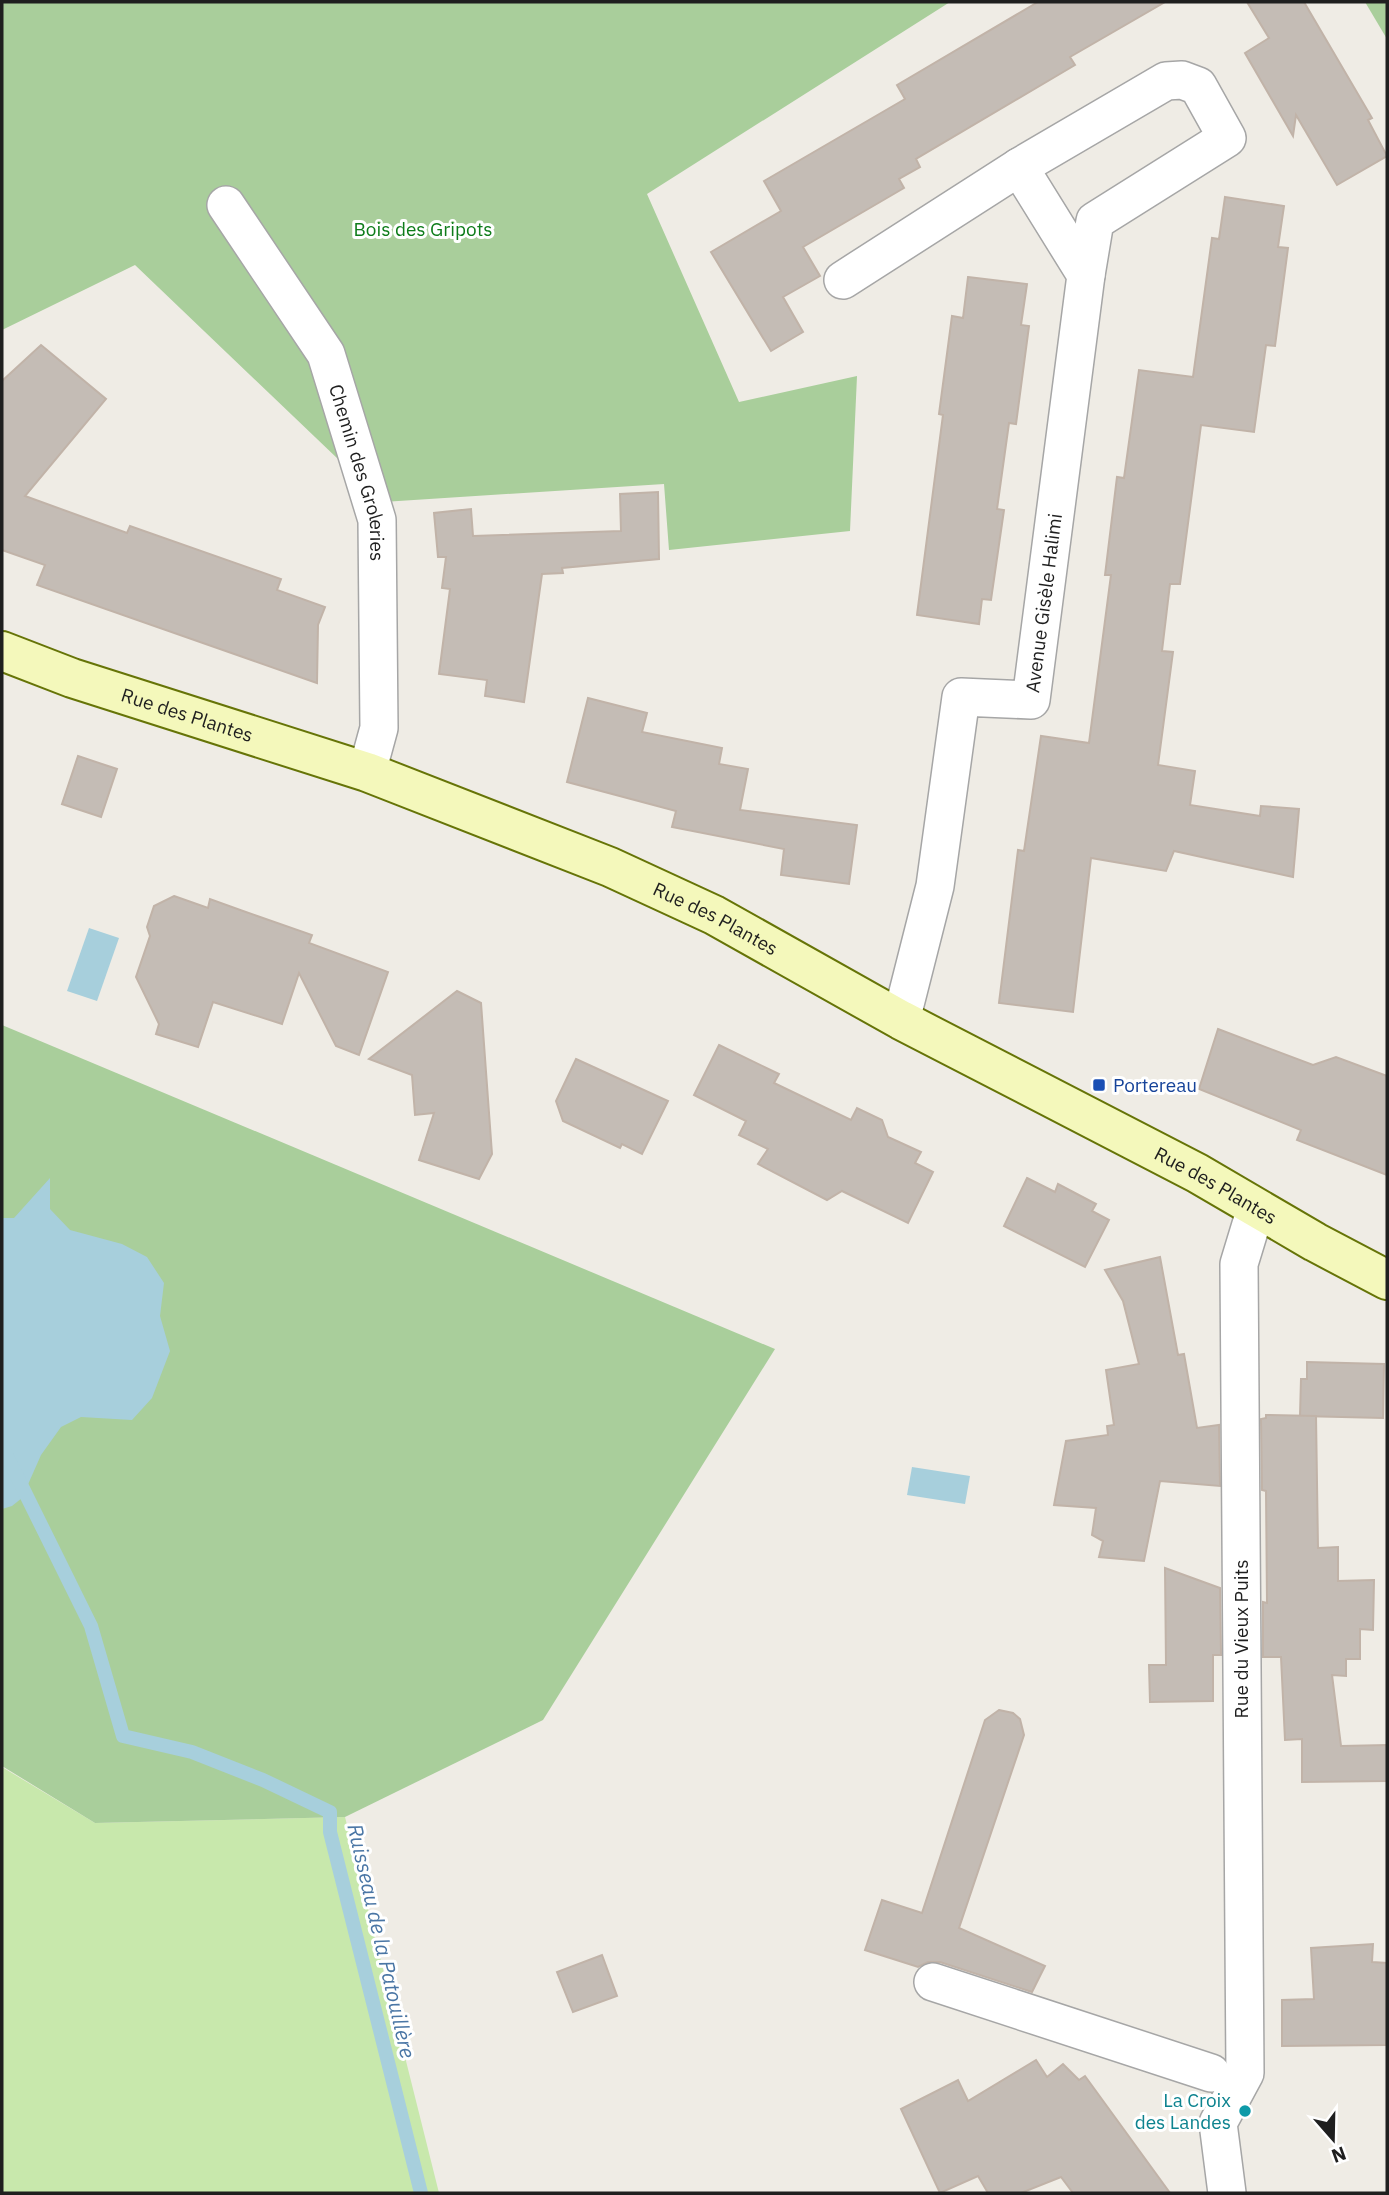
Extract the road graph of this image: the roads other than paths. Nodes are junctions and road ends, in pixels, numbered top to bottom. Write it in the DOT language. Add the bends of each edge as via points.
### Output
graph roads {
  1 [pos="1019,167"];
  2 [pos="226,205"];
  3 [pos="1086,275"];
  4 [pos="843,280"];
  5 [pos="2,652"];
  6 [pos="367,772"];
  7 [pos="901,1020"];
  8 [pos="1256,1208"];
  9 [pos="1387,1280"];
  10 [pos="933,1982"];
  11 [pos="1228,2073"];
  12 [pos="1227,2193"];
  1 -- 3 [label="street"];
  1 -- 3 [label="street, Avenue Gisèle Halimi" via="1166,81 1198,86 1227,138 1095,221"];
  1 -- 4 [label="street, Avenue Gisèle Halimi"];
  2 -- 6 [label="street, Chemin des Groleries" via="326,354 377,520 379,728"];
  3 -- 7 [label="street, Avenue Gisèle Halimi" via="1031,700 961,697 935,886"];
  5 -- 6 [label="street, Rue des Plantes"];
  6 -- 7 [label="street, Rue des Plantes" via="610,867 714,915"];
  7 -- 8 [label="street, Rue des Plantes"];
  8 -- 9 [label="street, Rue des Plantes"];
  8 -- 11 [label="street, Rue du Vieux Puits" via="1239,1264"];
  10 -- 11 [label="street"];
  11 -- 12 [label="street" via="1219,2123"];
}
